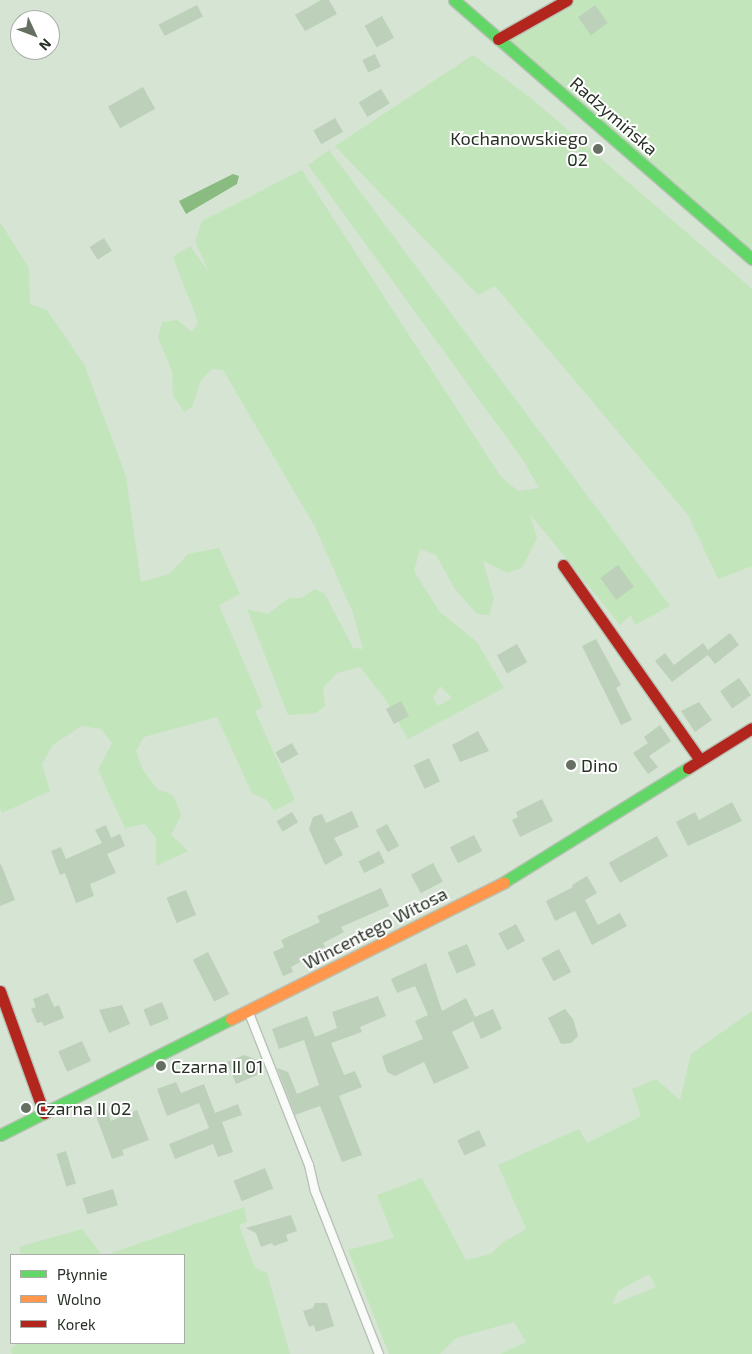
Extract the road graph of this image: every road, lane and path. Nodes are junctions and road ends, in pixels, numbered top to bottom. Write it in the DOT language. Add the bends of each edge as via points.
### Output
graph roads {
  1 [pos="454,0"];
  2 [pos="567,0"];
  3 [pos="498,39"];
  4 [pos="752,259"];
  5 [pos="563,565"];
  6 [pos="752,728"];
  7 [pos="700,760"];
  8 [pos="0,991"];
  9 [pos="248,1011"];
  10 [pos="44,1113"];
  11 [pos="0,1135"];
  12 [pos="379,1354"];
  1 -- 3 [label="main road, Radzymińska"];
  2 -- 3 [label="main road"];
  3 -- 4 [label="main road, Radzymińska"];
  5 -- 7 [label="main road"];
  6 -- 7 [label="main road, Wincentego Witosa"];
  7 -- 9 [label="main road, Wincentego Witosa" via="501,884"];
  8 -- 10 [label="main road"];
  9 -- 10 [label="main road, Wincentego Witosa"];
  9 -- 12 [label="lane"];
  10 -- 11 [label="main road, Wincentego Witosa"];
}
